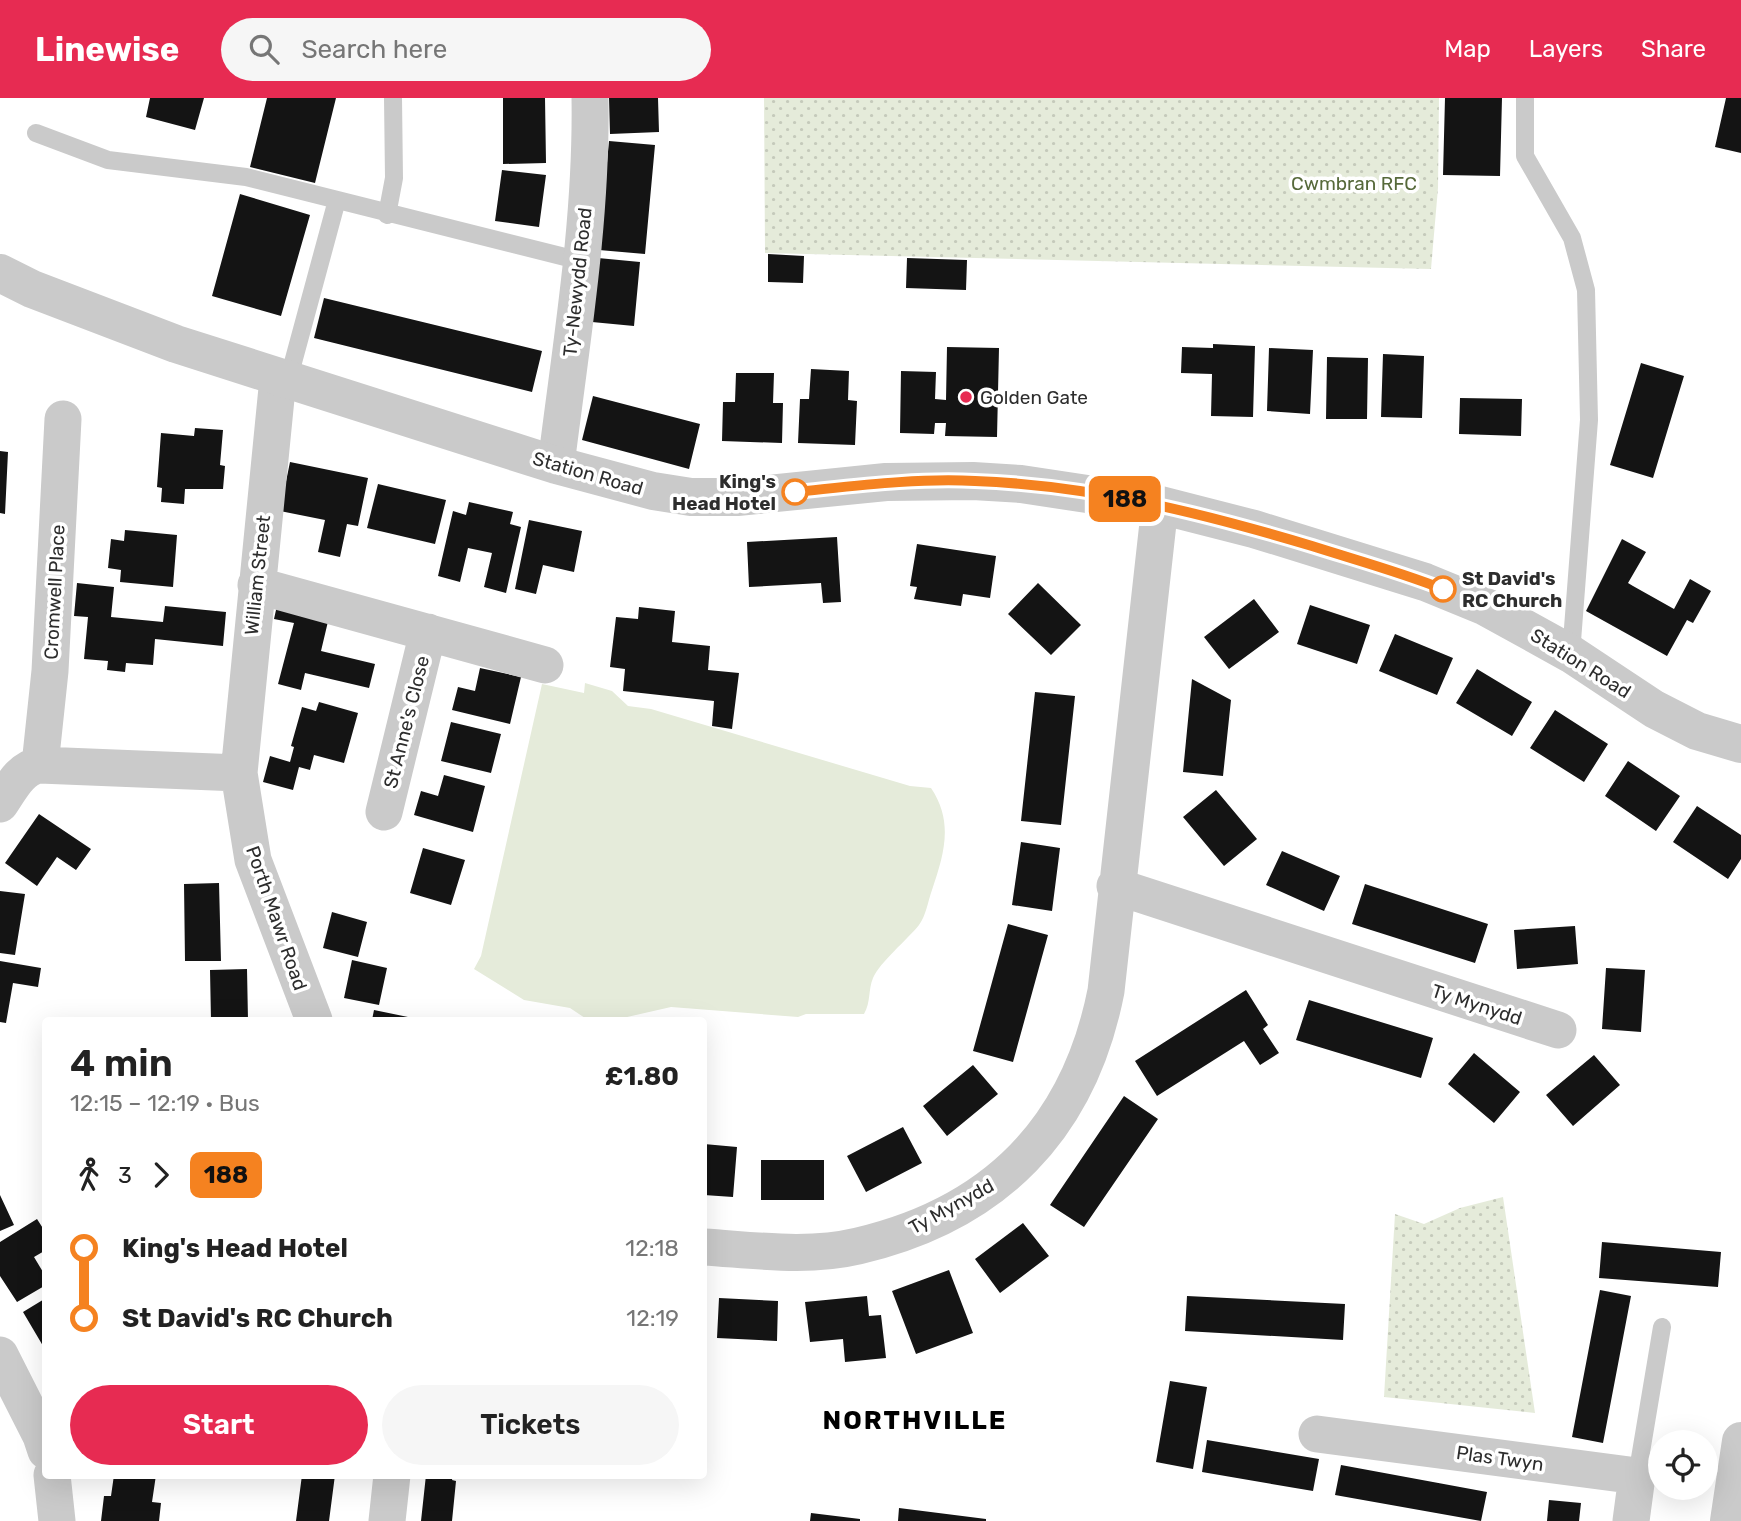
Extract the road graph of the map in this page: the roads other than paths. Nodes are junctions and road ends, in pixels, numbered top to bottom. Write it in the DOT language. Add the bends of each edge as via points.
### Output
graph roads {
  1 [pos="393,98"];
  2 [pos="590,98"];
  3 [pos="1525,98"];
  4 [pos="36,133"];
  5 [pos="337,200"];
  6 [pos="387,215"];
  7 [pos="581,261"];
  8 [pos="0,273"];
  9 [pos="283,379"];
  10 [pos="63,419"];
  11 [pos="556,465"];
  12 [pos="1160,505"];
  13 [pos="256,585"];
  14 [pos="428,632"];
  15 [pos="1570,654"];
  16 [pos="545,665"];
  17 [pos="1741,744"];
  18 [pos="40,765"];
  19 [pos="239,773"];
  20 [pos="0,804"];
  21 [pos="384,812"];
  22 [pos="1115,886"];
  23 [pos="313,1017"];
  24 [pos="1558,1030"];
  25 [pos="707,1247"];
  26 [pos="1662,1327"];
  27 [pos="1,1360"];
  28 [pos="1317,1434"];
  29 [pos="42,1439"];
  30 [pos="1741,1441"];
  31 [pos="1637,1476"];
  32 [pos="52,1479"];
  33 [pos="392,1479"];
  34 [pos="57,1521"];
  35 [pos="387,1521"];
  36 [pos="1631,1521"];
  37 [pos="1728,1521"];
  1 -- 6 [label="lane" via="394,178"];
  2 -- 7 [label="street, Ty-Newydd Road"];
  3 -- 15 [label="lane" via="1525,156 1572,238 1586,290 1589,420"];
  4 -- 5 [label="lane" via="108,160 246,177"];
  5 -- 6 [label="lane"];
  5 -- 9 [label="lane"];
  6 -- 7 [label="lane"];
  7 -- 11 [label="street, Ty-Newydd Road"];
  8 -- 9 [label="street, Station Road" via="176,344"];
  9 -- 11 [label="street, Station Road"];
  9 -- 13 [label="street, William Street"];
  10 -- 18 [label="street, Cromwell Place" via="50,671"];
  11 -- 12 [label="street, Station Road" via="691,497 737,497 886,482 973,481"];
  12 -- 15 [label="street, Station Road" via="1254,528 1425,582 1486,607"];
  12 -- 22 [label="street, Ty Mynydd"];
  13 -- 14 [label="street, St Anne's Close"];
  13 -- 19 [label="street, William Street"];
  14 -- 16 [label="street, St Anne's Close"];
  14 -- 21 [label="street, St Anne's Close"];
  15 -- 17 [label="street, Station Road" via="1654,709 1697,731"];
  18 -- 19 [label="street"];
  18 -- 20 [label="street" via="30,766"];
  19 -- 23 [label="street, Porth Mawr Road" via="253,860"];
  22 -- 24 [label="street, Ty Mynydd"];
  22 -- 25 [label="street, Ty Mynydd" via="1098,1031 1068,1102 1045,1137 1013,1169 941,1215 857,1247 816,1252"];
  26 -- 31 [label="lane"];
  27 -- 29 [label="street"];
  28 -- 31 [label="street, Plas Twyn"];
  30 -- 37 [label="street"];
  31 -- 36 [label="street"];
  32 -- 34 [label="street"];
  33 -- 35 [label="street"];
}
